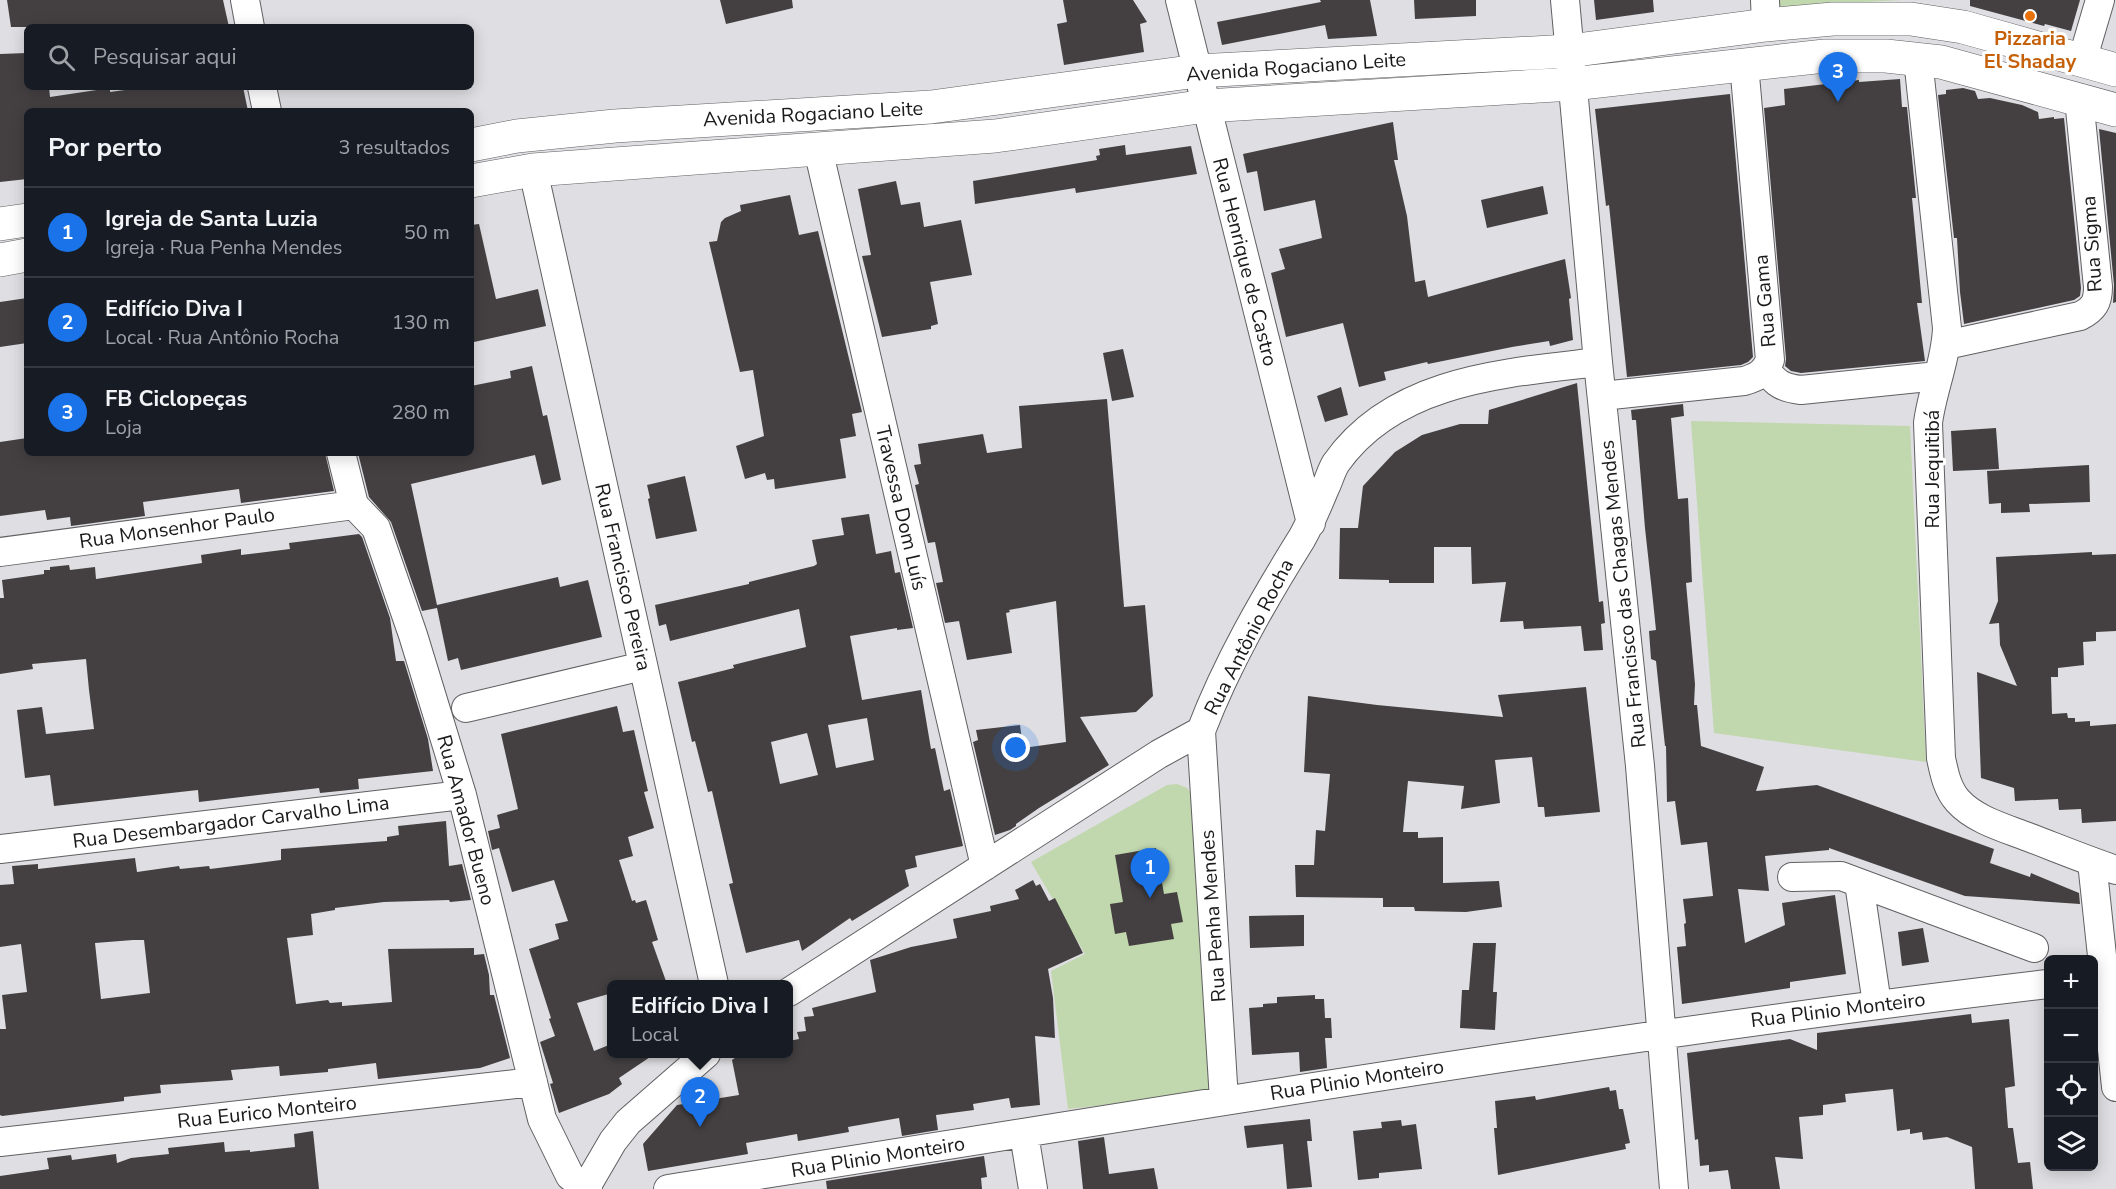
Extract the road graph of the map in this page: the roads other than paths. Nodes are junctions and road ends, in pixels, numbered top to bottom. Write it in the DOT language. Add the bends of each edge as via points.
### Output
graph roads {
  1 [pos="245,0"];
  2 [pos="1180,0"];
  3 [pos="1565,0"];
  4 [pos="2100,0"];
  5 [pos="1922,10"];
  6 [pos="1766,13"];
  7 [pos="249,24"];
  8 [pos="1569,51"];
  9 [pos="1918,59"];
  10 [pos="2082,61"];
  11 [pos="1744,64"];
  12 [pos="2116,70"];
  13 [pos="1197,71"];
  14 [pos="1572,84"];
  15 [pos="263,90"];
  16 [pos="2079,99"];
  17 [pos="1206,106"];
  18 [pos="266,108"];
  19 [pos="2116,110"];
  20 [pos="474,144"];
  21 [pos="818,149"];
  22 [pos="532,170"];
  23 [pos="474,180"];
  24 [pos="24,220"];
  25 [pos="0,224"];
  26 [pos="24,256"];
  27 [pos="0,260"];
  28 [pos="1946,345"];
  29 [pos="1598,362"];
  30 [pos="1766,369"];
  31 [pos="1938,376"];
  32 [pos="1602,396"];
  33 [pos="342,456"];
  34 [pos="354,505"];
  35 [pos="1311,523"];
  36 [pos="0,552"];
  37 [pos="644,666"];
  38 [pos="466,708"];
  39 [pos="1201,731"];
  40 [pos="462,795"];
  41 [pos="0,849"];
  42 [pos="985,866"];
  43 [pos="2104,866"];
  44 [pos="1792,877"];
  45 [pos="1859,883"];
  46 [pos="2034,948"];
  47 [pos="2105,977"];
  48 [pos="713,980"];
  49 [pos="2044,985"];
  50 [pos="793,989"];
  51 [pos="1877,1004"];
  52 [pos="1662,1033"];
  53 [pos="700,1058"];
  54 [pos="533,1082"];
  55 [pos="2116,1087"];
  56 [pos="1224,1100"];
  57 [pos="1024,1134"];
  58 [pos="0,1142"];
  59 [pos="586,1189"];
  60 [pos="668,1189"];
  61 [pos="1033,1189"];
  62 [pos="1674,1189"];
  1 -- 7 [label="street"];
  2 -- 13 [label="street, Rua Henrique de Castro"];
  3 -- 8 [label="street, Rua Francisco das Chagas Mendes"];
  4 -- 10 [label="street"];
  5 -- 6 [label="main road, Avenida Rogaciano Leite" via="1833,19"];
  5 -- 10 [label="main road, Avenida Rogaciano Leite" via="1963,27"];
  6 -- 8 [label="main road, Avenida Rogaciano Leite"];
  8 -- 13 [label="main road, Avenida Rogaciano Leite"];
  8 -- 14 [label="street, Rua Francisco das Chagas Mendes"];
  9 -- 11 [label="main road, Avenida Rogaciano Leite" via="1825,56"];
  9 -- 16 [label="main road, Avenida Rogaciano Leite"];
  9 -- 28 [label="street, Rua Jequitibá"];
  10 -- 12 [label="main road, Avenida Rogaciano Leite"];
  11 -- 14 [label="main road, Avenida Rogaciano Leite"];
  11 -- 30 [label="street, Rua Gama" via="1770,346"];
  13 -- 17 [label="street, Rua Henrique de Castro"];
  13 -- 20 [label="main road, Avenida Rogaciano Leite" via="931,107 615,126"];
  14 -- 17 [label="main road, Avenida Rogaciano Leite"];
  14 -- 29 [label="street, Rua Francisco das Chagas Mendes"];
  15 -- 18 [label="street"];
  16 -- 19 [label="main road, Avenida Rogaciano Leite"];
  16 -- 28 [label="street, Rua Sigma" via="2098,287 2095,305 2080,316"];
  17 -- 21 [label="main road, Avenida Rogaciano Leite" via="995,136"];
  17 -- 35 [label="street, Rua Henrique de Castro"];
  21 -- 22 [label="main road, Avenida Rogaciano Leite"];
  21 -- 42 [label="street, Travessa Dom Luís"];
  22 -- 23 [label="main road, Avenida Rogaciano Leite"];
  22 -- 37 [label="street, Rua Francisco Pereira"];
  24 -- 25 [label="main road"];
  26 -- 27 [label="main road"];
  28 -- 31 [label="street, Rua Jequitibá"];
  29 -- 32 [label="street, Rua Francisco das Chagas Mendes"];
  29 -- 35 [label="street, Rua Antônio Rocha" via="1452,384 1393,411 1359,438 1335,465"];
  30 -- 31 [label="street" via="1773,381 1801,390"];
  30 -- 32 [label="street, Rua Gama" via="1758,377 1744,381"];
  31 -- 43 [label="street, Rua Jequitibá" via="1928,423 1941,758 1949,787 1957,800 1993,823"];
  32 -- 52 [label="street, Rua Francisco das Chagas Mendes" via="1640,766"];
  33 -- 34 [label="street, Rua Amador Bueno"];
  34 -- 36 [label="street, Rua Monsenhor Paulo"];
  34 -- 40 [label="street, Rua Amador Bueno" via="376,528"];
  35 -- 39 [label="street, Rua Antônio Rocha" via="1274,584 1216,694"];
  37 -- 38 [label="street"];
  37 -- 48 [label="street, Rua Francisco Pereira"];
  39 -- 42 [label="street, Rua Antônio Rocha" via="1159,753"];
  39 -- 56 [label="street, Rua Penha Mendes"];
  40 -- 41 [label="street, Rua Desembargador Carvalho Lima"];
  40 -- 54 [label="street, Rua Amador Bueno"];
  42 -- 50 [label="street, Rua Antônio Rocha"];
  43 -- 47 [label="street"];
  44 -- 45 [label="street" via="1841,876"];
  45 -- 46 [label="street"];
  45 -- 51 [label="street"];
  47 -- 55 [label="street"];
  49 -- 51 [label="street, Rua Plinio Monteiro"];
  51 -- 52 [label="street, Rua Plinio Monteiro"];
  52 -- 56 [label="street, Rua Plinio Monteiro"];
  52 -- 62 [label="street, Rua Francisco das Chagas Mendes"];
  53 -- 59 [label="street" via="628,1122"];
  54 -- 58 [label="street, Rua Eurico Monteiro"];
  54 -- 59 [label="street, Rua Amador Bueno" via="542,1119 559,1156 570,1176"];
  56 -- 57 [label="street, Rua Plinio Monteiro"];
  57 -- 60 [label="street, Rua Plinio Monteiro"];
  57 -- 61 [label="street"];
}
